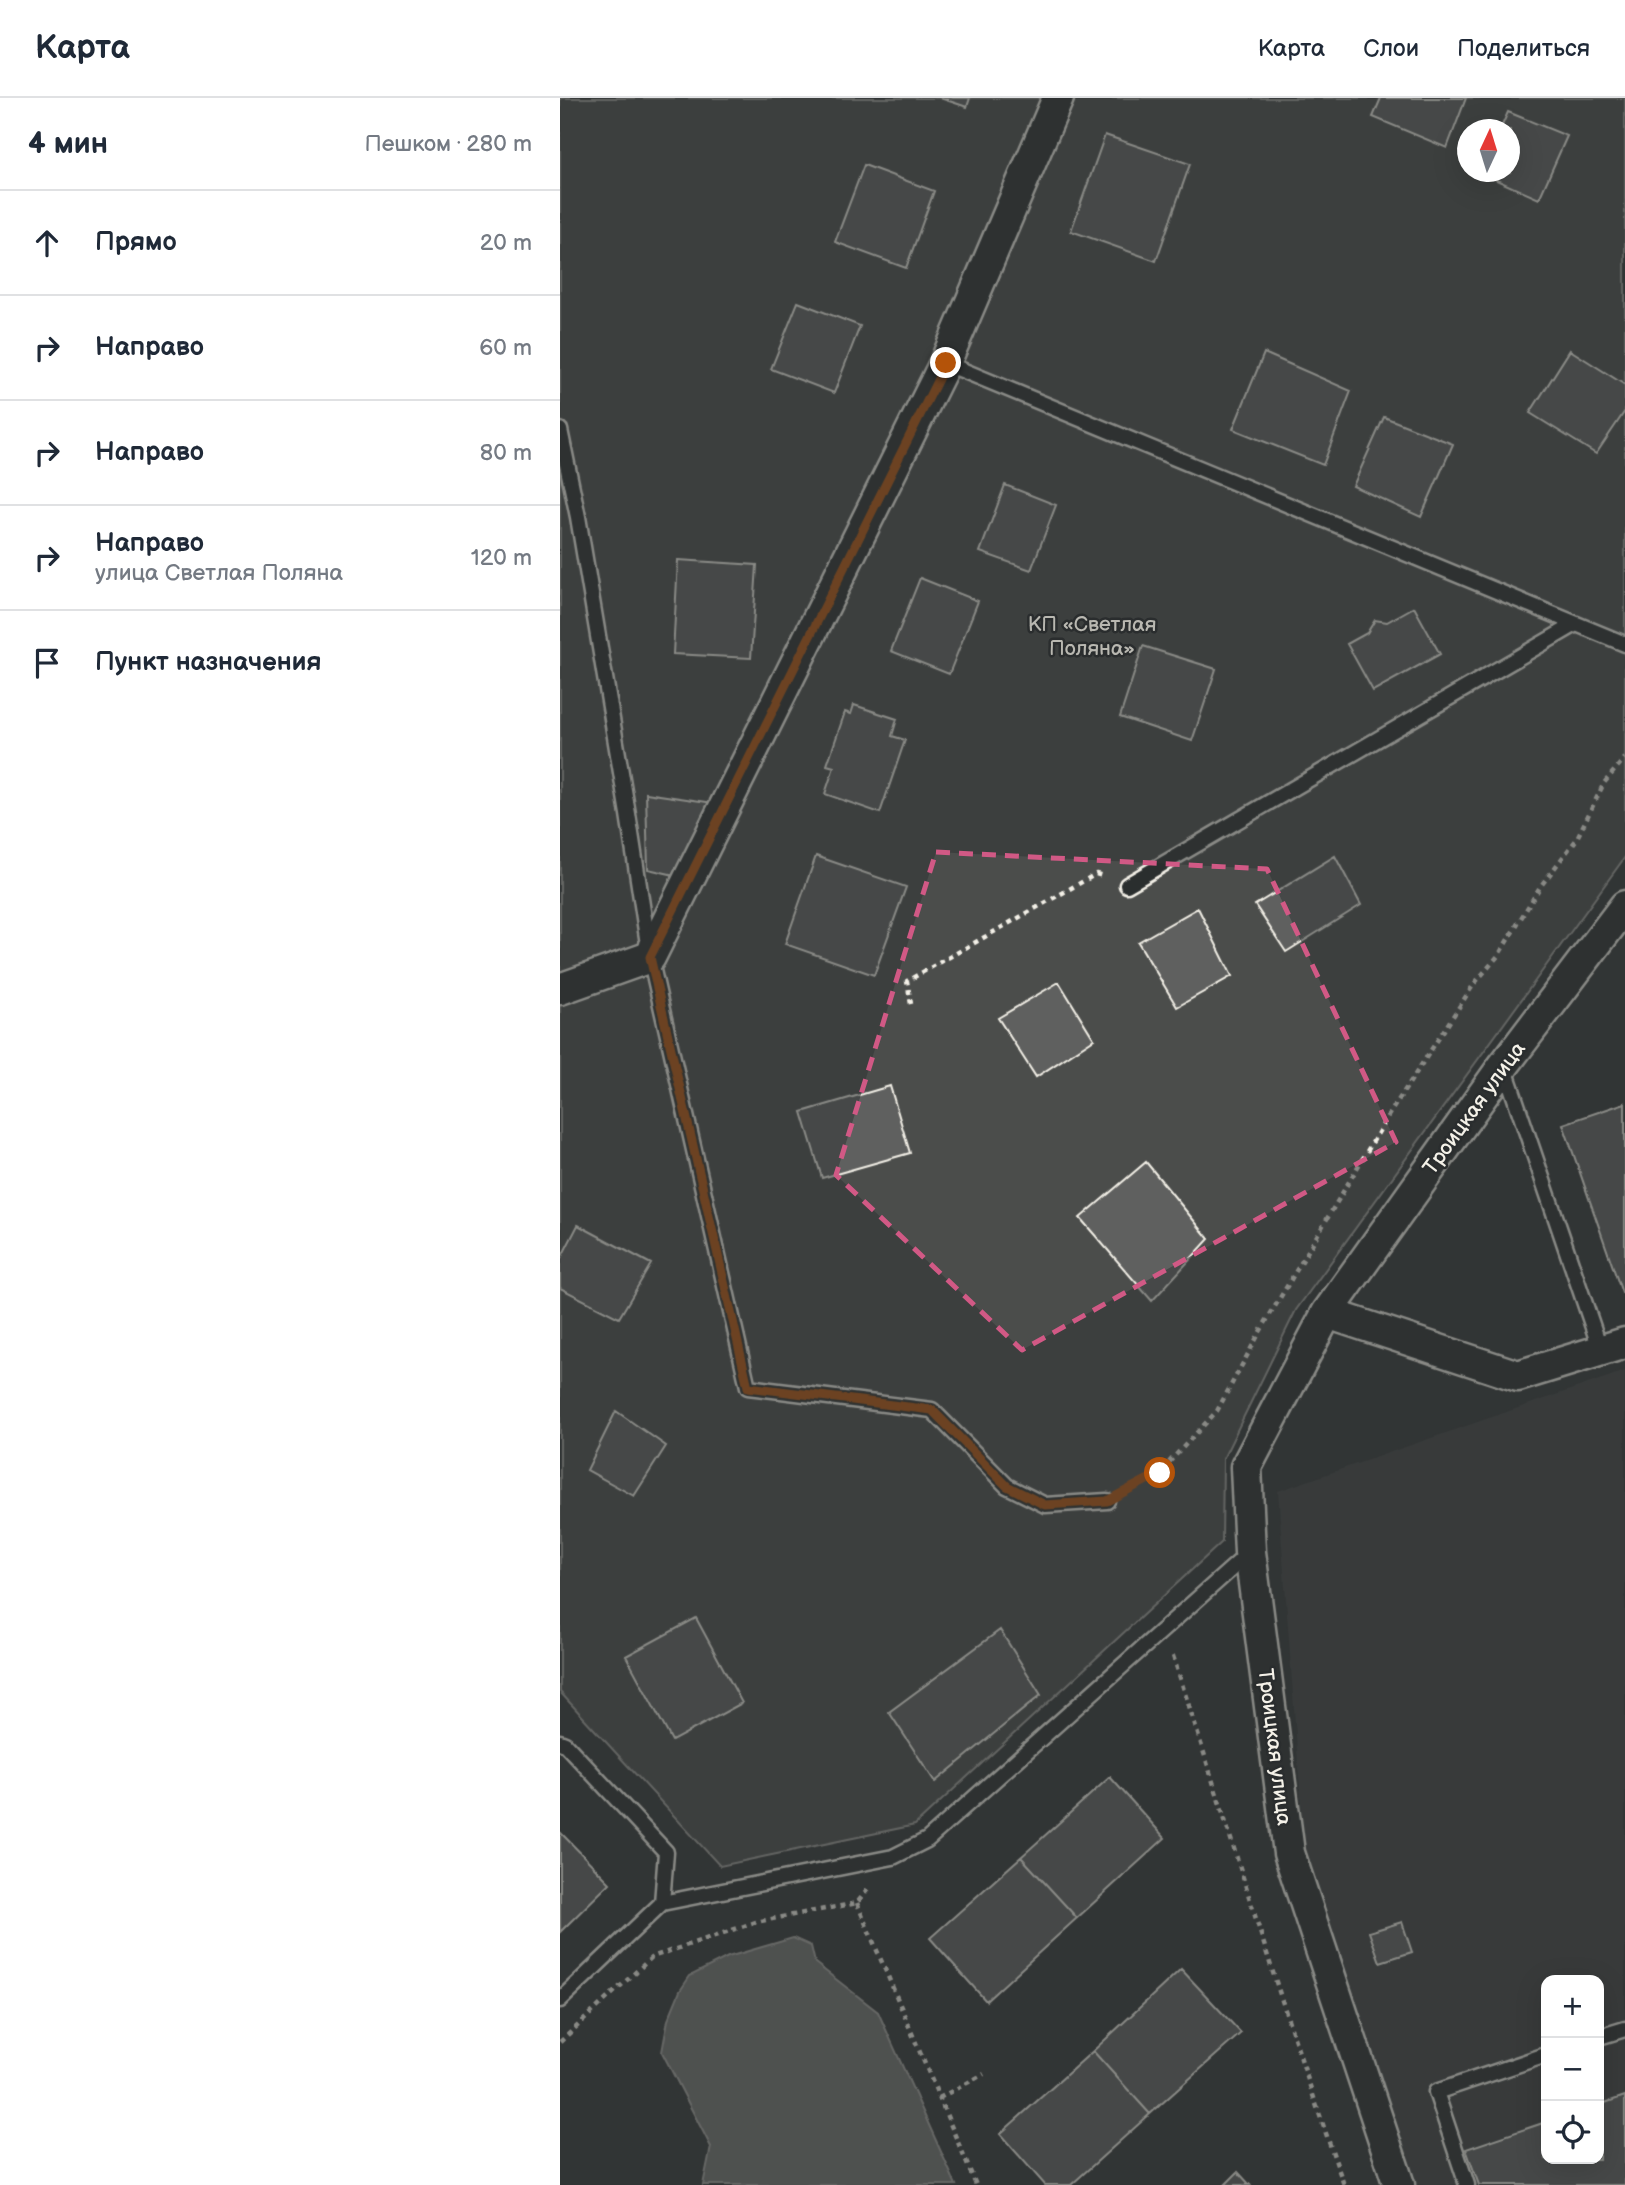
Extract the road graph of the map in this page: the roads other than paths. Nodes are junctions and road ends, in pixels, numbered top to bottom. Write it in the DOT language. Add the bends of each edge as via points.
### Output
graph roads {
  1 [pos="1058,98"];
  2 [pos="946,363"];
  3 [pos="560,430"];
  4 [pos="1576,624"];
  5 [pos="1625,645"];
  6 [pos="1128,885"];
  7 [pos="1625,906"];
  8 [pos="650,957"];
  9 [pos="560,989"];
  10 [pos="1504,1065"];
  11 [pos="1327,1312"];
  12 [pos="1613,1347"];
  13 [pos="1107,1501"];
  14 [pos="1250,1552"];
  15 [pos="560,1742"];
  16 [pos="662,1903"];
  17 [pos="560,2000"];
  18 [pos="1625,2029"];
  19 [pos="1604,2035"];
  20 [pos="1541,2057"];
  21 [pos="1399,2185"];
  22 [pos="1467,2185"];
  1 -- 2 [label="street"];
  2 -- 4 [label="lane"];
  2 -- 8 [label="street"];
  3 -- 8 [label="lane"];
  4 -- 5 [label="lane"];
  4 -- 6 [label="lane"];
  7 -- 10 [label="street, Троицкая улица"];
  8 -- 9 [label="street"];
  8 -- 13 [label="lane" via="748,1387 932,1410 1007,1486 1045,1505"];
  10 -- 11 [label="street, Троицкая улица"];
  10 -- 12 [label="lane"];
  11 -- 12 [label="street" via="1518,1376"];
  11 -- 14 [label="street, Троицкая улица" via="1246,1467"];
  14 -- 16 [label="lane" via="927,1840 893,1857"];
  14 -- 21 [label="street, Троицкая улица" via="1289,1853"];
  15 -- 16 [label="lane" via="666,1852"];
  16 -- 17 [label="lane"];
  18 -- 19 [label="lane"];
  20 -- 22 [label="lane" via="1436,2092"];
}
